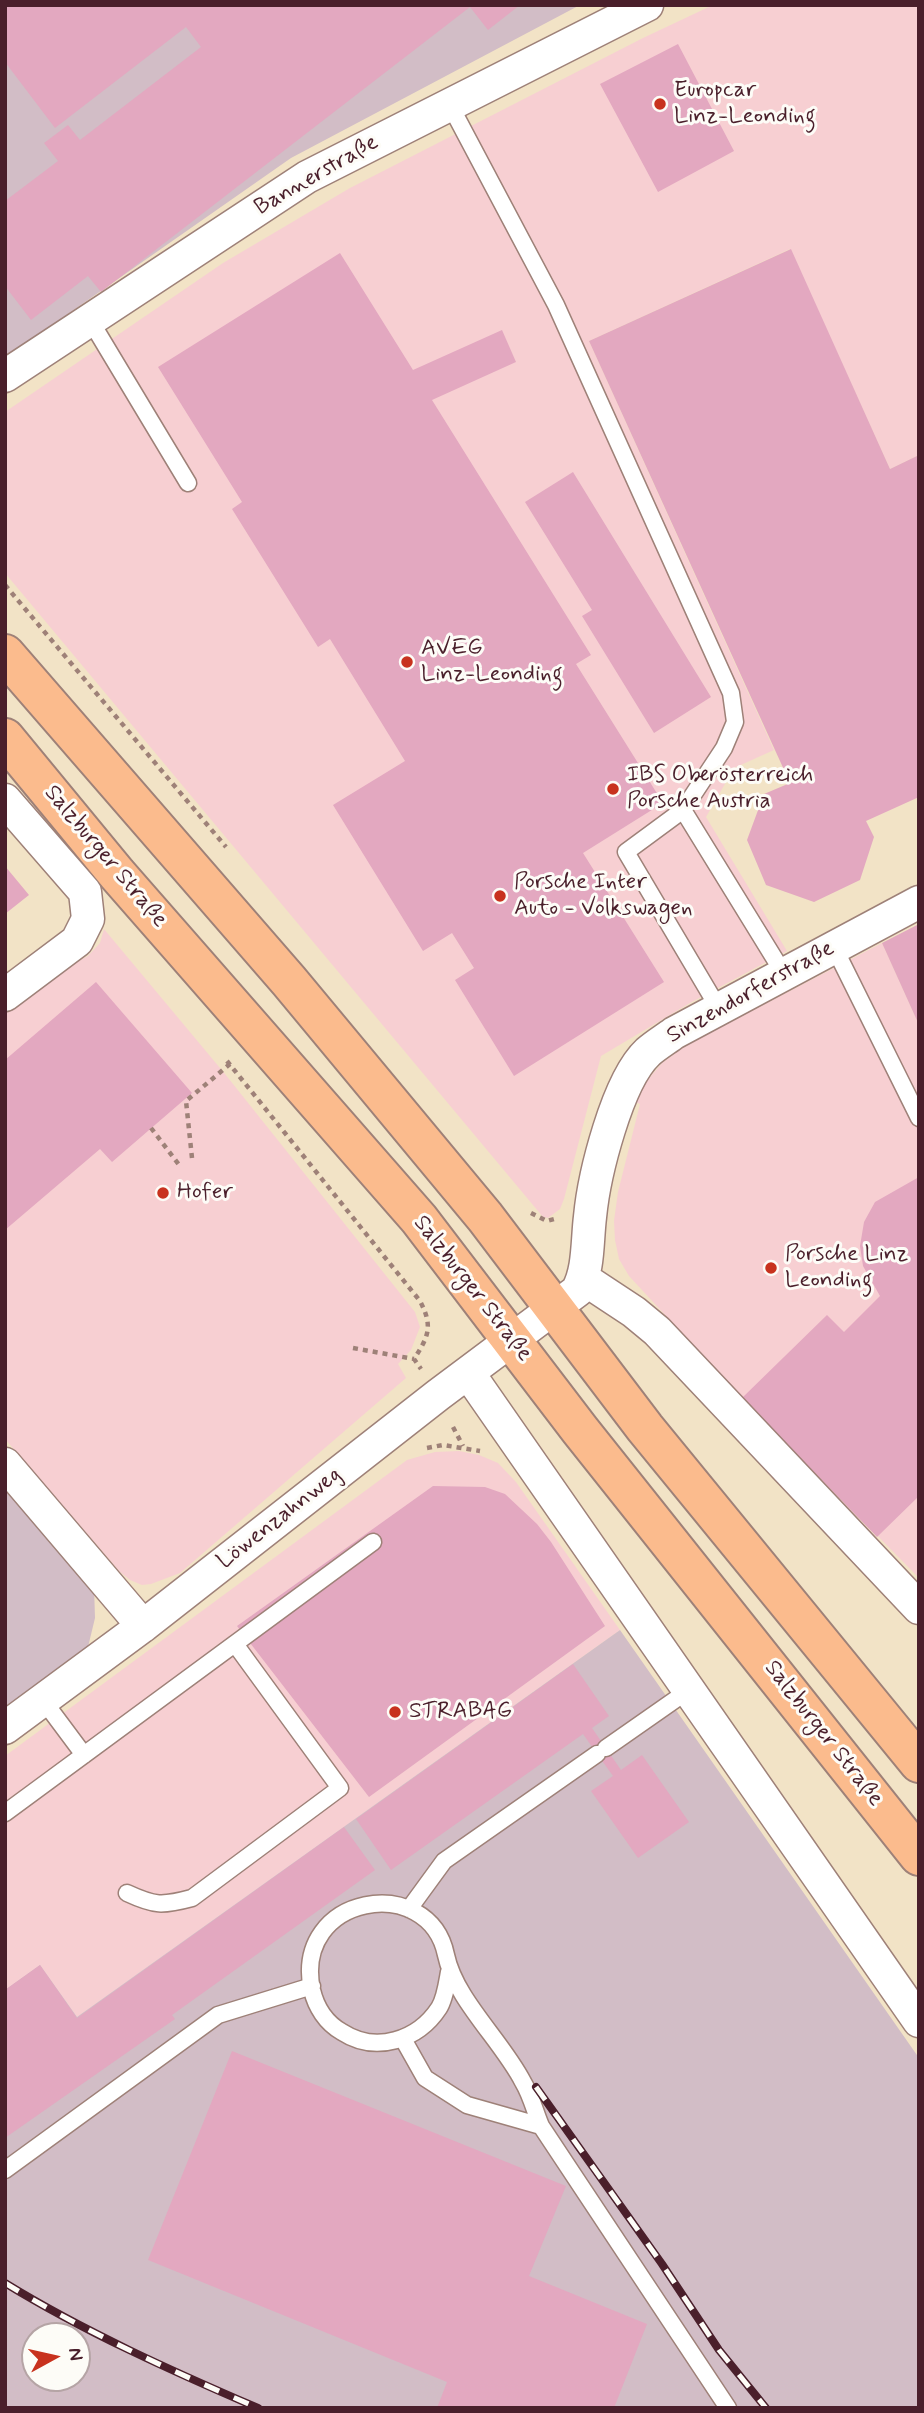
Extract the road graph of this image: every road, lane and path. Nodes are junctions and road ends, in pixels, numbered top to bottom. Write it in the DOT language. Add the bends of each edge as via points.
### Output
graph roads {
  1 [pos="647,5"];
  2 [pos="450,104"];
  3 [pos="90,320"];
  4 [pos="5,376"];
  5 [pos="188,483"];
  6 [pos="5,654"];
  7 [pos="5,738"];
  8 [pos="5,800"];
  9 [pos="683,810"];
  10 [pos="919,901"];
  11 [pos="834,947"];
  12 [pos="784,974"];
  13 [pos="5,995"];
  14 [pos="719,1009"];
  15 [pos="222,1054"];
  16 [pos="230,1064"];
  17 [pos="919,1118"];
  18 [pos="151,1128"];
  19 [pos="192,1158"];
  20 [pos="180,1166"];
  21 [pos="584,1279"];
  22 [pos="555,1309"];
  23 [pos="512,1341"];
  24 [pos="353,1348"];
  25 [pos="414,1359"];
  26 [pos="469,1374"];
  27 [pos="438,1395"];
  28 [pos="463,1447"];
  29 [pos="5,1464"];
  30 [pos="373,1542"];
  31 [pos="919,1608"];
  32 [pos="143,1626"];
  33 [pos="234,1644"];
  34 [pos="689,1690"];
  35 [pos="43,1700"];
  36 [pos="5,1728"];
  37 [pos="84,1755"];
  38 [pos="919,1763"];
  39 [pos="5,1813"];
  40 [pos="919,1856"];
  41 [pos="127,1894"];
  42 [pos="409,1909"];
  43 [pos="449,1972"];
  44 [pos="312,1986"];
  45 [pos="919,2021"];
  46 [pos="403,2039"];
  47 [pos="541,2126"];
  48 [pos="5,2170"];
  49 [pos="728,2408"];
  1 -- 2 [label="street, Bannerstraße"];
  2 -- 3 [label="street, Bannerstraße" via="307,177"];
  2 -- 9 [label="lane" via="556,306 731,693 735,722 724,748"];
  3 -- 4 [label="street, Bannerstraße"];
  3 -- 5 [label="lane"];
  6 -- 22 [label="main road" via="289,981 485,1217"];
  7 -- 23 [label="main road, Salzburger Straße" via="117,874 419,1219"];
  8 -- 13 [label="street, Salzburger Straße" via="85,892 88,919 77,942"];
  9 -- 12 [label="lane"];
  9 -- 14 [label="lane" via="626,852"];
  10 -- 11 [label="street, Sinzendorferstraße"];
  11 -- 12 [label="street, Sinzendorferstraße"];
  11 -- 17 [label="lane"];
  12 -- 14 [label="street, Sinzendorferstraße"];
  14 -- 21 [label="street, Sinzendorferstraße" via="647,1053 626,1081 611,1120 591,1206"];
  15 -- 16 [label="path"];
  16 -- 19 [label="path" via="186,1101"];
  16 -- 25 [label="path" via="420,1301 429,1323 428,1334"];
  18 -- 20 [label="path"];
  21 -- 22 [label="street"];
  21 -- 31 [label="street" via="657,1331"];
  22 -- 23 [label="street, Löwenzahnweg"];
  22 -- 38 [label="main road" via="645,1428"];
  23 -- 26 [label="street, Löwenzahnweg"];
  23 -- 40 [label="main road, Salzburger Straße"];
  24 -- 25 [label="path"];
  25 -- 27 [label="path"];
  26 -- 27 [label="street, Löwenzahnweg"];
  26 -- 34 [label="street"];
  27 -- 28 [label="path" via="454,1418 453,1431"];
  27 -- 32 [label="street, Löwenzahnweg"];
  29 -- 32 [label="street"];
  30 -- 33 [label="lane"];
  32 -- 35 [label="street, Löwenzahnweg"];
  33 -- 37 [label="lane"];
  33 -- 41 [label="lane" via="340,1788 192,1898 164,1905"];
  34 -- 42 [label="lane" via="444,1861"];
  34 -- 45 [label="street"];
  35 -- 36 [label="street, Löwenzahnweg"];
  35 -- 37 [label="lane"];
  37 -- 39 [label="lane"];
  42 -- 43 [label="lane" via="429,1923 444,1945"];
  42 -- 44 [label="lane" via="373,1903 344,1912 326,1927 313,1950"];
  43 -- 46 [label="lane" via="441,2006 425,2026"];
  43 -- 47 [label="lane" via="523,2081"];
  44 -- 46 [label="lane" via="315,2002 342,2032 361,2041"];
  44 -- 48 [label="lane" via="218,2015"];
  46 -- 47 [label="lane" via="425,2078 467,2105"];
  47 -- 49 [label="lane"];
}
